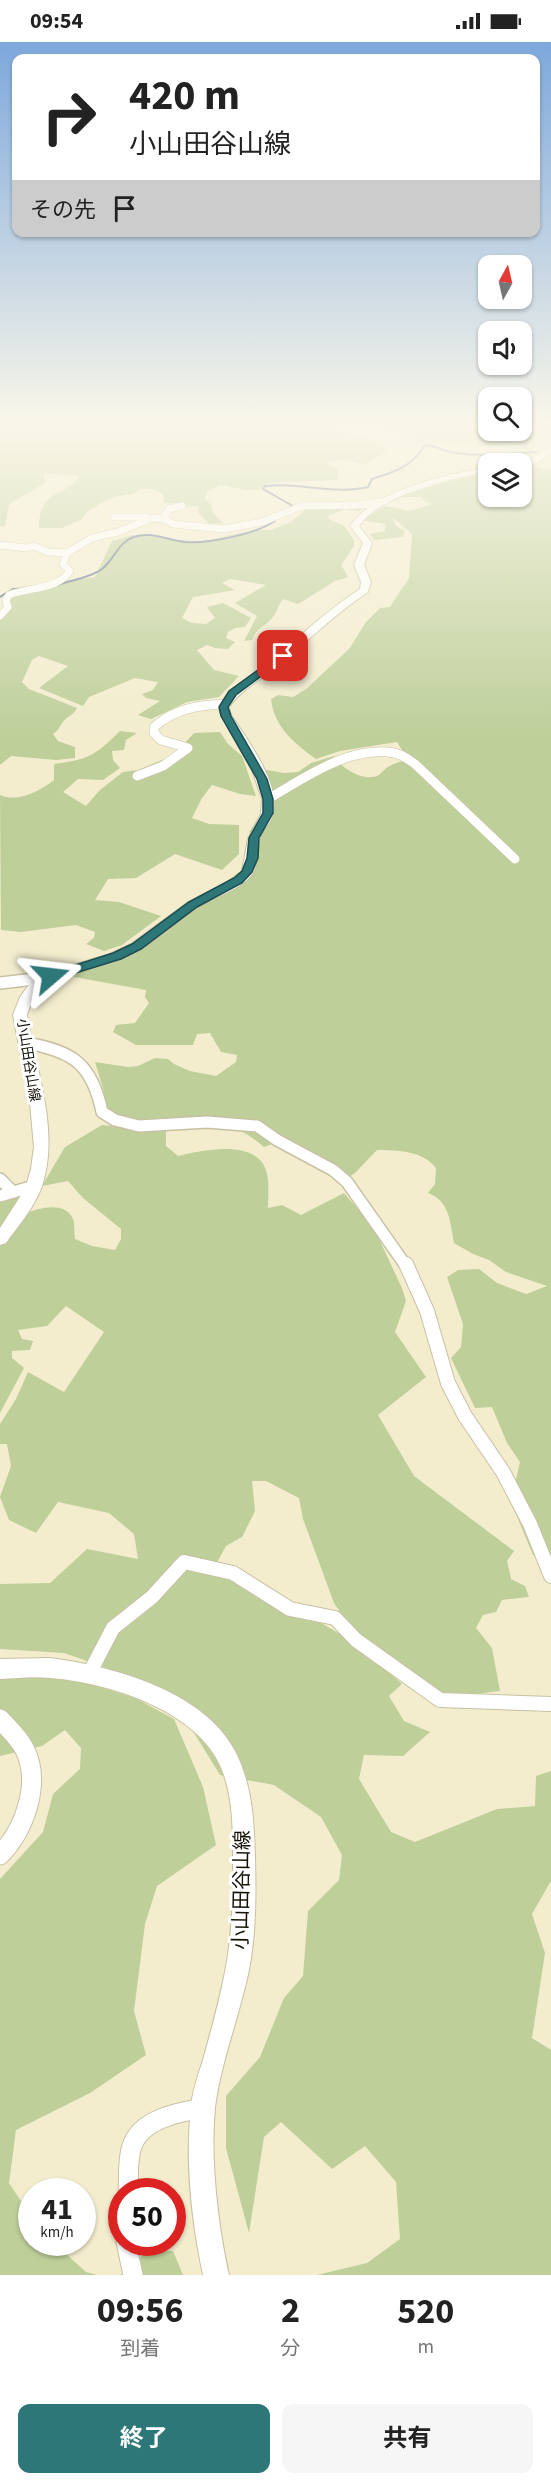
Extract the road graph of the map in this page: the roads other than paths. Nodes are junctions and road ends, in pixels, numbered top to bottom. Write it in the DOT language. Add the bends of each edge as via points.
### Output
graph roads {
  1 [pos="126,528"];
  2 [pos="355,528"];
  3 [pos="0,546"];
  4 [pos="21,548"];
  5 [pos="67,553"];
  6 [pos="14,556"];
  7 [pos="0,616"];
  8 [pos="225,704"];
  9 [pos="137,776"];
  10 [pos="268,799"];
  11 [pos="515,859"];
  12 [pos="51,976"];
  13 [pos="0,983"];
  14 [pos="26,1042"];
  15 [pos="0,1179"];
  16 [pos="34,1186"];
  17 [pos="13,1192"];
  18 [pos="0,1196"];
  19 [pos="0,1239"];
  20 [pos="551,1576"];
  21 [pos="0,1669"];
  22 [pos="89,1674"];
  23 [pos="551,1704"];
  24 [pos="0,1719"];
  25 [pos="0,1855"];
  26 [pos="203,2108"];
  27 [pos="129,2178"];
  28 [pos="129,2256"];
  29 [pos="133,2275"];
  30 [pos="216,2275"];
  1 -- 5 [label="street" via="92,538"];
  2 -- 8 [label="main road" via="368,543 359,565 366,582 364,590 233,693"];
  3 -- 4 [label="street"];
  4 -- 5 [label="street" via="33,546"];
  4 -- 6 [label="street"];
  5 -- 7 [label="street" via="63,564 70,571 68,576 9,595 8,607"];
  8 -- 9 [label="street" via="196,706 163,718 154,727 154,733 160,740 188,748 163,766"];
  8 -- 10 [label="main road" via="226,716 258,770"];
  10 -- 11 [label="street" via="313,772 347,759 376,751 397,753 415,764"];
  10 -- 12 [label="main road, 小山田谷山線" via="268,813 254,838 252,858 243,877 193,905 136,947"];
  12 -- 13 [label="street"];
  12 -- 14 [label="main road, 小山田谷山線" via="24,1001 20,1015"];
  14 -- 16 [label="main road, 小山田谷山線" via="42,1145"];
  14 -- 20 [label="street" via="72,1056 92,1073 102,1112 115,1120 139,1126 207,1122 257,1126 347,1182 404,1261 427,1311 448,1383 503,1472"];
  15 -- 17 [label="street"];
  16 -- 17 [label="street"];
  16 -- 19 [label="main road, 小山田谷山線" via="19,1215"];
  17 -- 18 [label="street"];
  21 -- 22 [label="main road, 小山田谷山線" via="51,1668"];
  22 -- 23 [label="street" via="113,1628 152,1597 184,1562 232,1573 290,1609 335,1618 356,1640 440,1700"];
  22 -- 26 [label="main road, 小山田谷山線" via="148,1693 206,1729 228,1756 240,1794 242,1948"];
  24 -- 25 [label="street" via="24,1747 32,1767 26,1809 16,1833"];
  26 -- 27 [label="street" via="179,2112 140,2131 132,2143"];
  26 -- 30 [label="main road, 小山田谷山線" via="203,2194"];
  28 -- 29 [label="street"];
}
